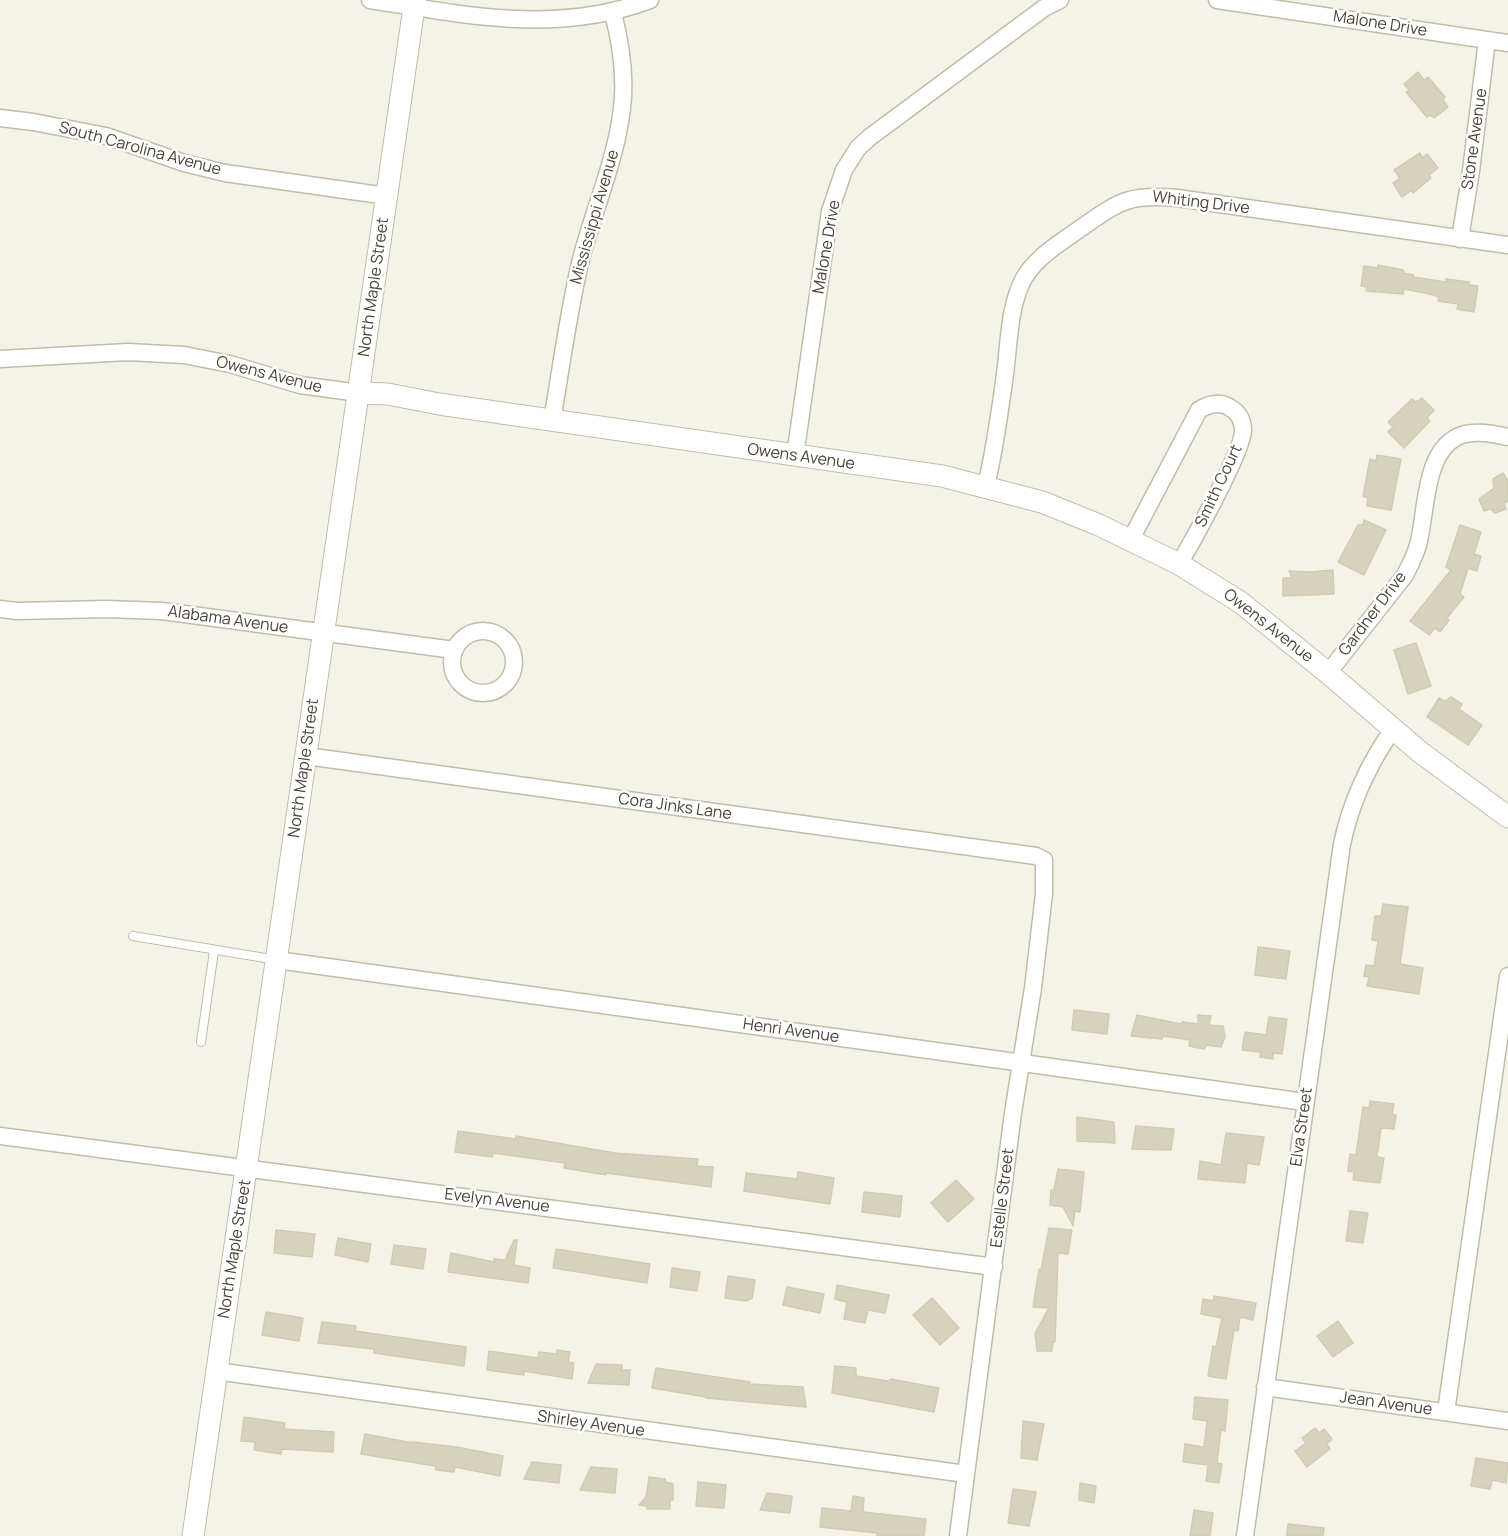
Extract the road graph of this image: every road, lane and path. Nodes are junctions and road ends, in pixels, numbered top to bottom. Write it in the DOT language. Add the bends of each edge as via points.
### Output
graph roads {
  1 [pos="370,0"];
  2 [pos="650,0"];
  3 [pos="1060,0"];
  4 [pos="1217,0"];
  5 [pos="414,3"];
  6 [pos="613,13"];
  7 [pos="1487,40"];
  8 [pos="1508,43"];
  9 [pos="0,118"];
  10 [pos="387,196"];
  11 [pos="1460,238"];
  12 [pos="1508,245"];
  13 [pos="0,359"];
  14 [pos="358,393"];
  15 [pos="552,421"];
  16 [pos="1508,436"];
  17 [pos="795,456"];
  18 [pos="986,486"];
  19 [pos="1131,539"];
  20 [pos="1179,564"];
  21 [pos="0,609"];
  22 [pos="323,633"];
  23 [pos="454,650"];
  24 [pos="1328,673"];
  25 [pos="1393,729"];
  26 [pos="306,756"];
  27 [pos="1508,817"];
  28 [pos="1044,861"];
  29 [pos="133,936"];
  30 [pos="214,951"];
  31 [pos="278,960"];
  32 [pos="1508,975"];
  33 [pos="201,1042"];
  34 [pos="1021,1062"];
  35 [pos="1305,1102"];
  36 [pos="0,1136"];
  37 [pos="247,1169"];
  38 [pos="994,1267"];
  39 [pos="216,1371"];
  40 [pos="1265,1387"];
  41 [pos="1446,1412"];
  42 [pos="1508,1421"];
  43 [pos="966,1474"];
  44 [pos="193,1536"];
  45 [pos="958,1536"];
  46 [pos="1245,1536"];
  1 -- 5 [label="street"];
  2 -- 6 [label="street"];
  3 -- 17 [label="street, Malone Drive" via="883,126 858,148 844,170 830,210"];
  4 -- 7 [label="street, Malone Drive"];
  5 -- 6 [label="street" via="519,20"];
  5 -- 10 [label="street, North Maple Street"];
  6 -- 15 [label="street, Mississippi Avenue" via="623,68 621,120 571,300"];
  7 -- 8 [label="street, Malone Drive"];
  7 -- 11 [label="street, Stone Avenue"];
  9 -- 10 [label="street, South Carolina Avenue" via="106,136 225,173"];
  10 -- 14 [label="street, North Maple Street"];
  11 -- 12 [label="street, Whiting Drive"];
  11 -- 18 [label="street, Whiting Drive" via="1177,198 1144,196 1125,200 1040,259 1021,284 1011,321"];
  13 -- 14 [label="street, Owens Avenue" via="128,352 184,355 300,385"];
  14 -- 15 [label="street, Owens Avenue" via="388,394"];
  14 -- 22 [label="street, North Maple Street"];
  15 -- 17 [label="street, Owens Avenue"];
  16 -- 24 [label="street, Gardner Drive" via="1461,435 1441,450 1428,483 1412,563"];
  17 -- 18 [label="street, Owens Avenue" via="942,476"];
  18 -- 19 [label="street, Owens Avenue" via="1042,502"];
  19 -- 20 [label="street, Owens Avenue"];
  19 -- 20 [label="street, Smith Court" via="1199,410 1211,403 1227,406 1239,414 1244,431"];
  20 -- 24 [label="street, Owens Avenue" via="1240,602"];
  21 -- 22 [label="street, Alabama Avenue" via="162,611"];
  22 -- 23 [label="street, Alabama Avenue"];
  22 -- 26 [label="street, North Maple Street"];
  24 -- 25 [label="street, Owens Avenue"];
  25 -- 27 [label="street, Owens Avenue"];
  25 -- 35 [label="street, Elva Street" via="1357,791 1347,818"];
  26 -- 28 [label="street, Cora Jinks Lane" via="1036,856"];
  26 -- 31 [label="street, North Maple Street"];
  28 -- 34 [label="street, Estelle Street" via="1044,894"];
  29 -- 30 [label="lane"];
  30 -- 31 [label="lane"];
  30 -- 33 [label="lane"];
  31 -- 34 [label="street, Henri Avenue"];
  31 -- 37 [label="street, North Maple Street"];
  32 -- 41 [label="street"];
  34 -- 35 [label="street, Henri Avenue"];
  34 -- 38 [label="street, Estelle Street"];
  35 -- 40 [label="street, Elva Street"];
  36 -- 37 [label="street, Evelyn Avenue"];
  37 -- 38 [label="street, Evelyn Avenue"];
  37 -- 39 [label="street, North Maple Street"];
  38 -- 43 [label="street, Estelle Street"];
  39 -- 43 [label="street, Shirley Avenue"];
  39 -- 44 [label="street, North Maple Street"];
  40 -- 41 [label="street, Jean Avenue"];
  40 -- 46 [label="street, Elva Street"];
  41 -- 42 [label="street, Jean Avenue"];
  43 -- 45 [label="street, Estelle Street"];
}
